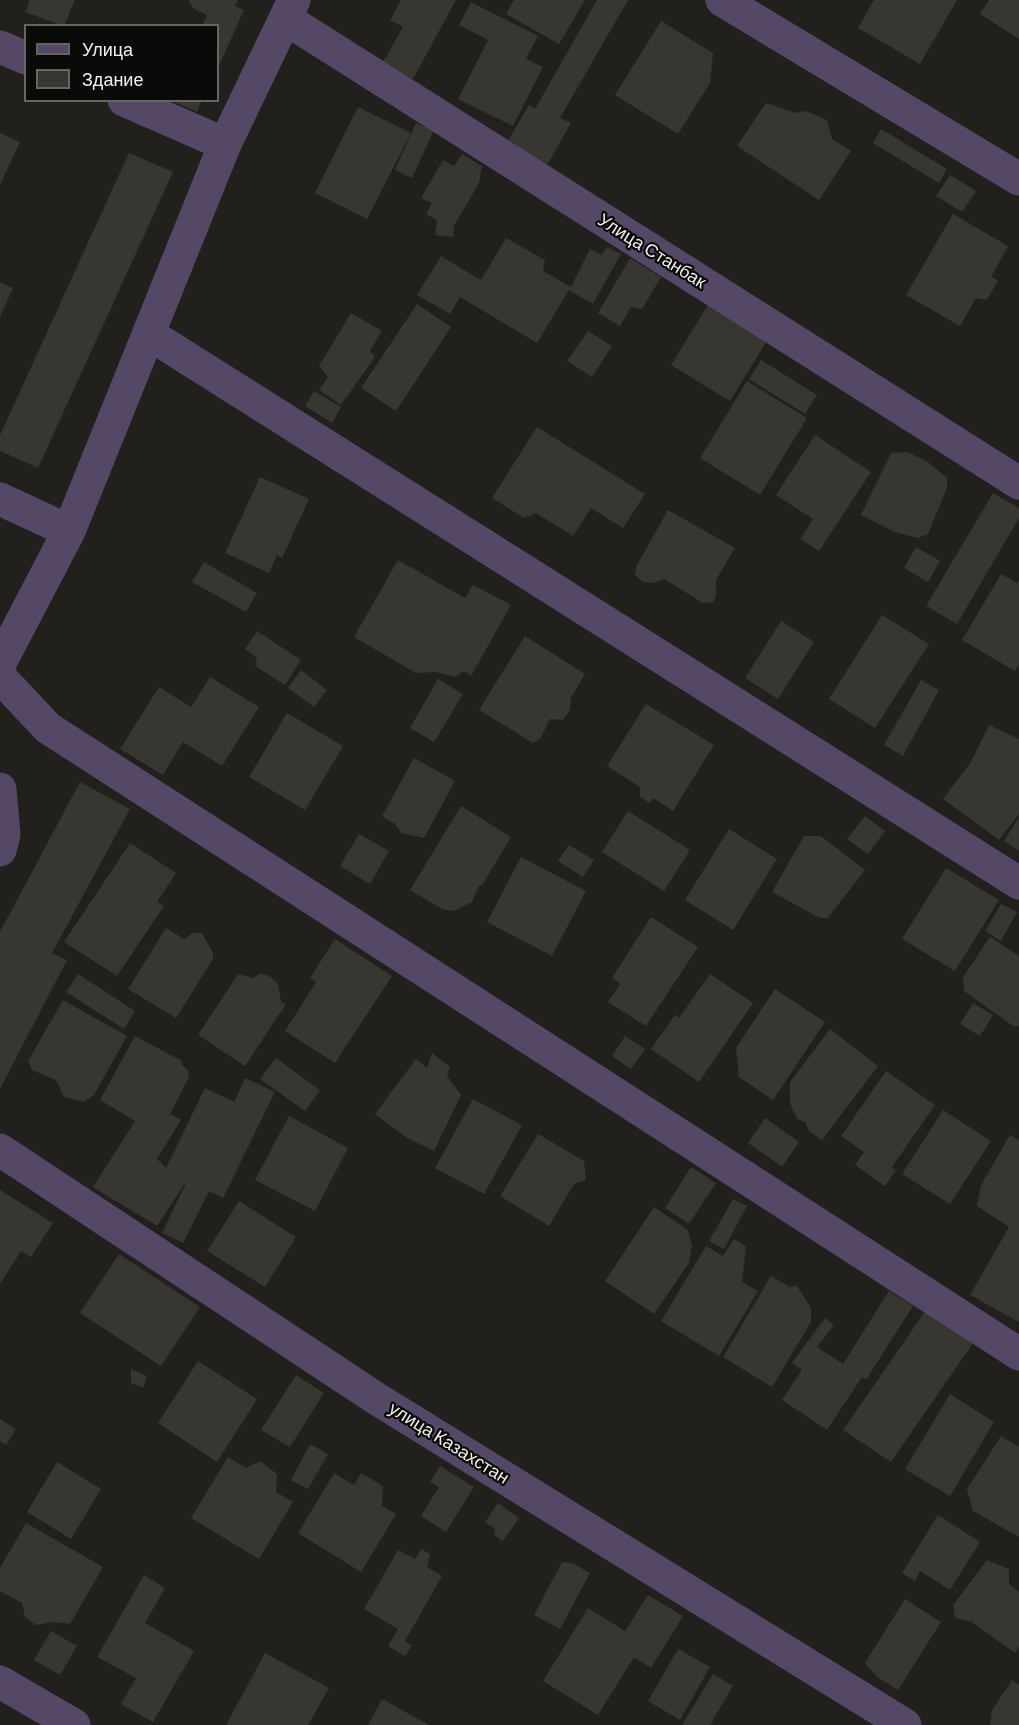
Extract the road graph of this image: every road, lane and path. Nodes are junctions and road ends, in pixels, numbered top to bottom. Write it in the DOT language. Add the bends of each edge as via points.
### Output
graph roads {
  1 [pos="722,0"];
  2 [pos="290,9"];
  3 [pos="0,47"];
  4 [pos="24,57"];
  5 [pos="129,102"];
  6 [pos="225,144"];
  7 [pos="1019,179"];
  8 [pos="149,334"];
  9 [pos="1019,483"];
  10 [pos="0,499"];
  11 [pos="69,531"];
  12 [pos="0,663"];
  13 [pos="0,676"];
  14 [pos="0,789"];
  15 [pos="0,850"];
  16 [pos="1019,883"];
  17 [pos="0,1150"];
  18 [pos="1019,1354"];
  19 [pos="0,1683"];
  20 [pos="74,1725"];
  21 [pos="905,1725"];
  1 -- 7 [label="street"];
  2 -- 6 [label="street"];
  2 -- 9 [label="street, Улица Станбак"];
  3 -- 4 [label="street"];
  5 -- 6 [label="street"];
  6 -- 8 [label="street"];
  8 -- 11 [label="street"];
  8 -- 16 [label="street"];
  10 -- 11 [label="street"];
  11 -- 12 [label="street"];
  13 -- 18 [label="street" via="48,729"];
  14 -- 15 [label="street" via="4,835"];
  17 -- 21 [label="street, улица Казахстан" via="377,1399"];
  19 -- 20 [label="street"];
}
